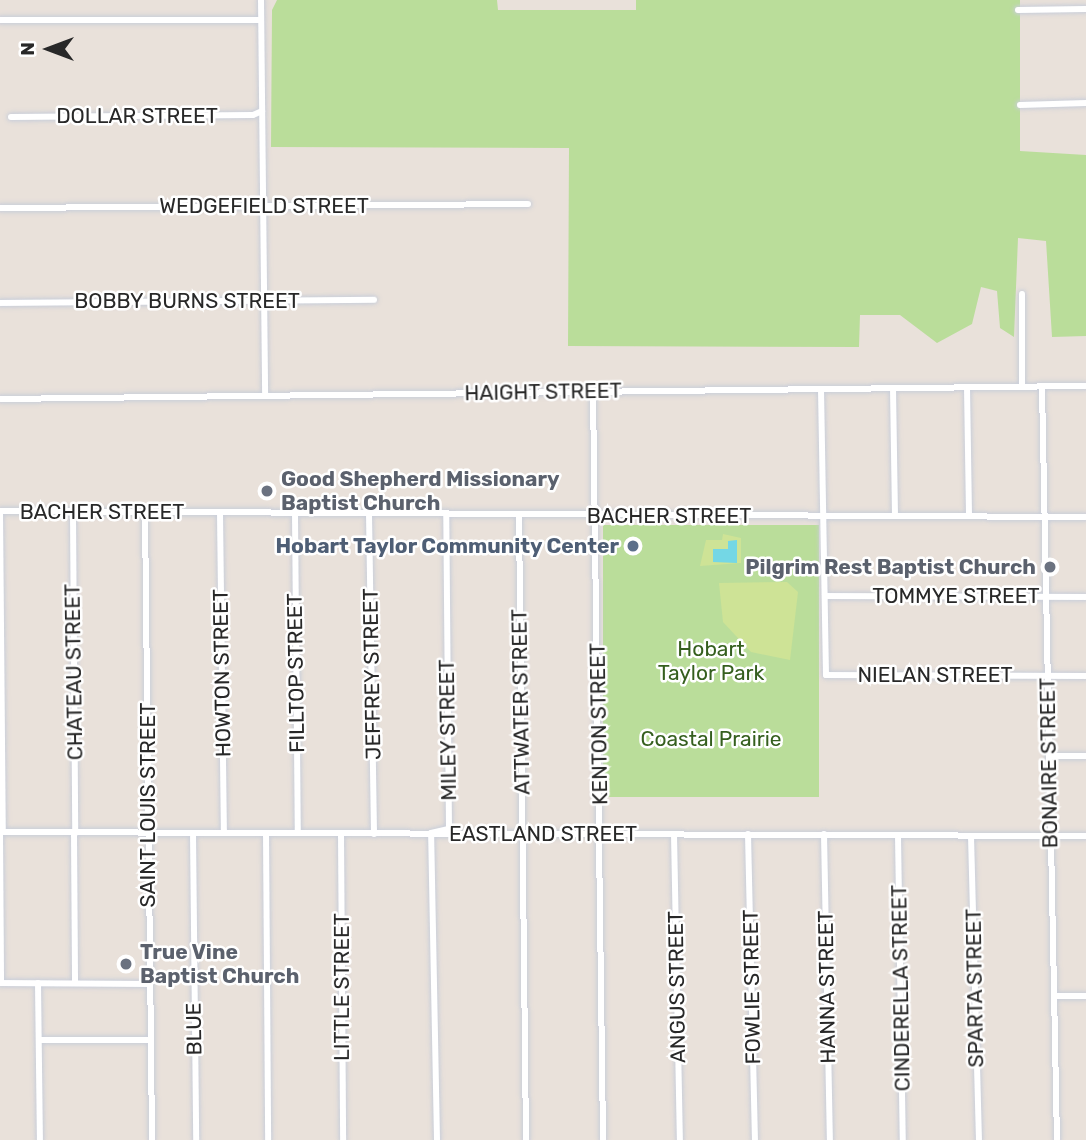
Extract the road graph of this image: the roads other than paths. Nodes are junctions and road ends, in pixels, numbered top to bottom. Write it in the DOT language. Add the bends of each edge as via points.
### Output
graph roads {
  1 [pos="261,0"];
  2 [pos="1086,9"];
  3 [pos="1018,10"];
  4 [pos="0,20"];
  5 [pos="261,20"];
  6 [pos="1086,103"];
  7 [pos="1020,105"];
  8 [pos="262,111"];
  9 [pos="11,117"];
  10 [pos="527,204"];
  11 [pos="264,206"];
  12 [pos="0,208"];
  13 [pos="1022,294"];
  14 [pos="264,300"];
  15 [pos="374,300"];
  16 [pos="0,303"];
  17 [pos="1086,386"];
  18 [pos="967,387"];
  19 [pos="1022,387"];
  20 [pos="1042,387"];
  21 [pos="893,388"];
  22 [pos="821,389"];
  23 [pos="593,393"];
  24 [pos="265,396"];
  25 [pos="0,399"];
  26 [pos="0,511"];
  27 [pos="73,512"];
  28 [pos="145,512"];
  29 [pos="220,513"];
  30 [pos="295,513"];
  31 [pos="369,514"];
  32 [pos="446,515"];
  33 [pos="519,515"];
  34 [pos="595,516"];
  35 [pos="824,516"];
  36 [pos="895,516"];
  37 [pos="969,516"];
  38 [pos="1045,516"];
  39 [pos="1086,517"];
  40 [pos="825,596"];
  41 [pos="1046,597"];
  42 [pos="1086,597"];
  43 [pos="1047,676"];
  44 [pos="1086,676"];
  45 [pos="1049,756"];
  46 [pos="1086,756"];
  47 [pos="1,832"];
  48 [pos="149,832"];
  49 [pos="75,833"];
  50 [pos="193,833"];
  51 [pos="224,833"];
  52 [pos="266,833"];
  53 [pos="431,833"];
  54 [pos="523,833"];
  55 [pos="298,834"];
  56 [pos="341,834"];
  57 [pos="374,834"];
  58 [pos="601,834"];
  59 [pos="674,834"];
  60 [pos="748,834"];
  61 [pos="824,834"];
  62 [pos="1050,835"];
  63 [pos="898,836"];
  64 [pos="971,836"];
  65 [pos="1086,836"];
  66 [pos="1,983"];
  67 [pos="38,983"];
  68 [pos="75,983"];
  69 [pos="149,984"];
  70 [pos="1054,996"];
  71 [pos="1086,996"];
  72 [pos="40,1040"];
  73 [pos="150,1040"];
  74 [pos="40,1140"];
  75 [pos="152,1140"];
  76 [pos="196,1140"];
  77 [pos="268,1140"];
  78 [pos="343,1140"];
  79 [pos="437,1140"];
  80 [pos="526,1140"];
  81 [pos="603,1140"];
  82 [pos="680,1140"];
  83 [pos="755,1140"];
  84 [pos="830,1140"];
  85 [pos="903,1140"];
  86 [pos="979,1140"];
  87 [pos="1057,1140"];
  1 -- 5 [label="street"];
  2 -- 3 [label="street"];
  4 -- 5 [label="street"];
  5 -- 8 [label="street"];
  6 -- 7 [label="street"];
  8 -- 9 [label="street, DOLLAR STREET" via="253,115"];
  8 -- 11 [label="street"];
  10 -- 11 [label="street, WEDGEFIELD STREET"];
  11 -- 12 [label="street, WEDGEFIELD STREET"];
  11 -- 14 [label="street"];
  13 -- 19 [label="street"];
  14 -- 15 [label="street, BOBBY BURNS STREET"];
  14 -- 16 [label="street, BOBBY BURNS STREET"];
  14 -- 24 [label="street"];
  17 -- 20 [label="street, HAIGHT STREET"];
  18 -- 19 [label="street, HAIGHT STREET"];
  18 -- 21 [label="street, HAIGHT STREET"];
  18 -- 37 [label="street"];
  19 -- 20 [label="street, HAIGHT STREET"];
  20 -- 38 [label="street, BONAIRE STREET"];
  21 -- 22 [label="street, HAIGHT STREET"];
  21 -- 36 [label="street"];
  22 -- 23 [label="street, HAIGHT STREET"];
  22 -- 35 [label="street"];
  23 -- 24 [label="street, HAIGHT STREET"];
  23 -- 34 [label="street, KENTON STREET"];
  24 -- 25 [label="street, HAIGHT STREET"];
  26 -- 27 [label="street, BACHER STREET"];
  26 -- 47 [label="street"];
  27 -- 28 [label="street, BACHER STREET"];
  27 -- 49 [label="street, CHATEAU STREET"];
  28 -- 29 [label="street, BACHER STREET"];
  28 -- 48 [label="street, SAINT LOUIS STREET"];
  29 -- 30 [label="street, BACHER STREET"];
  29 -- 51 [label="street, HOWTON STREET"];
  30 -- 31 [label="street, BACHER STREET"];
  30 -- 55 [label="street, FILLTOP STREET"];
  31 -- 32 [label="street, BACHER STREET"];
  31 -- 57 [label="street, JEFFREY STREET"];
  32 -- 33 [label="street, BACHER STREET"];
  32 -- 53 [label="street, MILEY STREET" via="449,829"];
  33 -- 34 [label="street, BACHER STREET"];
  33 -- 54 [label="street, ATTWATER STREET"];
  34 -- 35 [label="street, BACHER STREET"];
  34 -- 58 [label="street, KENTON STREET"];
  35 -- 36 [label="street, BACHER STREET"];
  35 -- 40 [label="street"];
  36 -- 37 [label="street, BACHER STREET"];
  37 -- 38 [label="street, BACHER STREET"];
  38 -- 39 [label="street, BACHER STREET"];
  38 -- 41 [label="street, BONAIRE STREET"];
  40 -- 41 [label="street, TOMMYE STREET"];
  40 -- 43 [label="street, NIELAN STREET" via="826,675"];
  41 -- 42 [label="street, TOMMYE STREET"];
  41 -- 43 [label="street, BONAIRE STREET"];
  43 -- 44 [label="street, NIELAN STREET"];
  43 -- 45 [label="street, BONAIRE STREET"];
  45 -- 46 [label="street"];
  45 -- 62 [label="street, BONAIRE STREET"];
  47 -- 49 [label="street, EASTLAND STREET"];
  47 -- 66 [label="street"];
  48 -- 49 [label="street, EASTLAND STREET"];
  48 -- 50 [label="street, EASTLAND STREET"];
  48 -- 69 [label="street, SAINT LOUIS STREET"];
  49 -- 68 [label="street, CHATEAU STREET"];
  50 -- 51 [label="street, EASTLAND STREET"];
  50 -- 76 [label="street, BLUE"];
  51 -- 52 [label="street, EASTLAND STREET"];
  52 -- 55 [label="street, EASTLAND STREET"];
  52 -- 77 [label="street"];
  53 -- 54 [label="street, EASTLAND STREET"];
  53 -- 57 [label="street, EASTLAND STREET"];
  53 -- 79 [label="street"];
  54 -- 58 [label="street, EASTLAND STREET"];
  54 -- 80 [label="street, ATTWATER STREET"];
  55 -- 56 [label="street, EASTLAND STREET"];
  56 -- 57 [label="street, EASTLAND STREET"];
  56 -- 78 [label="street, LITTLE STREET"];
  58 -- 59 [label="street, EASTLAND STREET"];
  58 -- 81 [label="street, KENTON STREET"];
  59 -- 60 [label="street, EASTLAND STREET"];
  59 -- 82 [label="street, ANGUS STREET"];
  60 -- 61 [label="street, EASTLAND STREET"];
  60 -- 83 [label="street, FOWLIE STREET"];
  61 -- 63 [label="street, EASTLAND STREET"];
  61 -- 84 [label="street, HANNA STREET"];
  62 -- 64 [label="street, EASTLAND STREET"];
  62 -- 65 [label="street, EASTLAND STREET"];
  62 -- 70 [label="street, BONAIRE STREET"];
  63 -- 64 [label="street, EASTLAND STREET"];
  63 -- 85 [label="street, CINDERELLA STREET"];
  64 -- 86 [label="street, SPARTA STREET"];
  66 -- 67 [label="street"];
  67 -- 68 [label="street"];
  67 -- 72 [label="street"];
  68 -- 69 [label="street"];
  69 -- 73 [label="street, SAINT LOUIS STREET"];
  70 -- 71 [label="street"];
  70 -- 87 [label="street, BONAIRE STREET"];
  72 -- 73 [label="street"];
  72 -- 74 [label="street"];
  73 -- 75 [label="street, SAINT LOUIS STREET"];
}
